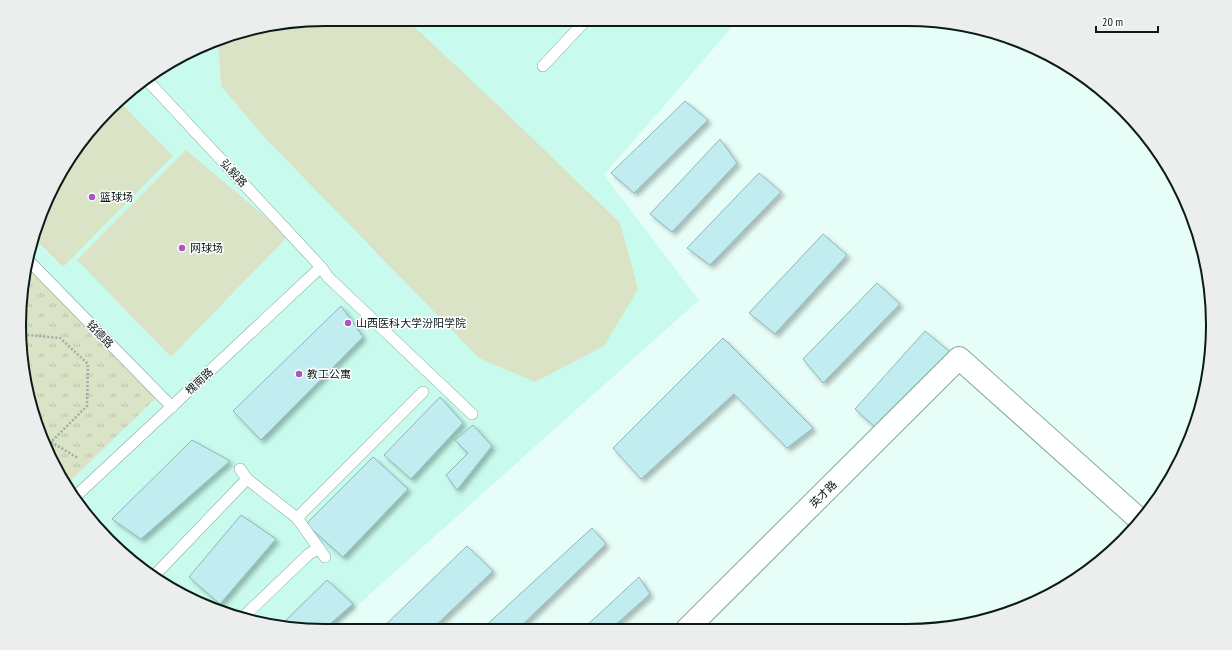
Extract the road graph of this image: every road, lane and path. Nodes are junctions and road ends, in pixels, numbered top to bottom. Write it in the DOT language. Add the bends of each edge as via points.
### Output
graph roads {
  1 [pos="580,26"];
  2 [pos="543,66"];
  3 [pos="150,83"];
  4 [pos="33,265"];
  5 [pos="321,267"];
  6 [pos="27,335"];
  7 [pos="423,392"];
  8 [pos="172,407"];
  9 [pos="472,414"];
  10 [pos="78,458"];
  11 [pos="240,469"];
  12 [pos="247,479"];
  13 [pos="78,494"];
  14 [pos="1136,517"];
  15 [pos="297,518"];
  16 [pos="157,573"];
  17 [pos="247,614"];
  18 [pos="692,624"];
  1 -- 2 [label="lane"];
  3 -- 5 [label="lane, 弘毅路"];
  4 -- 8 [label="lane, 铭德路"];
  5 -- 8 [label="lane, 槐南路"];
  5 -- 9 [label="lane, 弘毅路" via="328,277"];
  6 -- 10 [label="path" via="60,338 88,364 87,406 51,442"];
  7 -- 15 [label="lane"];
  8 -- 13 [label="lane, 槐南路"];
  11 -- 12 [label="lane"];
  12 -- 15 [label="lane"];
  12 -- 16 [label="lane"];
  14 -- 18 [label="street, 英才路" via="959,358"];
  15 -- 17 [label="lane" via="322,552 309,554"];
}
